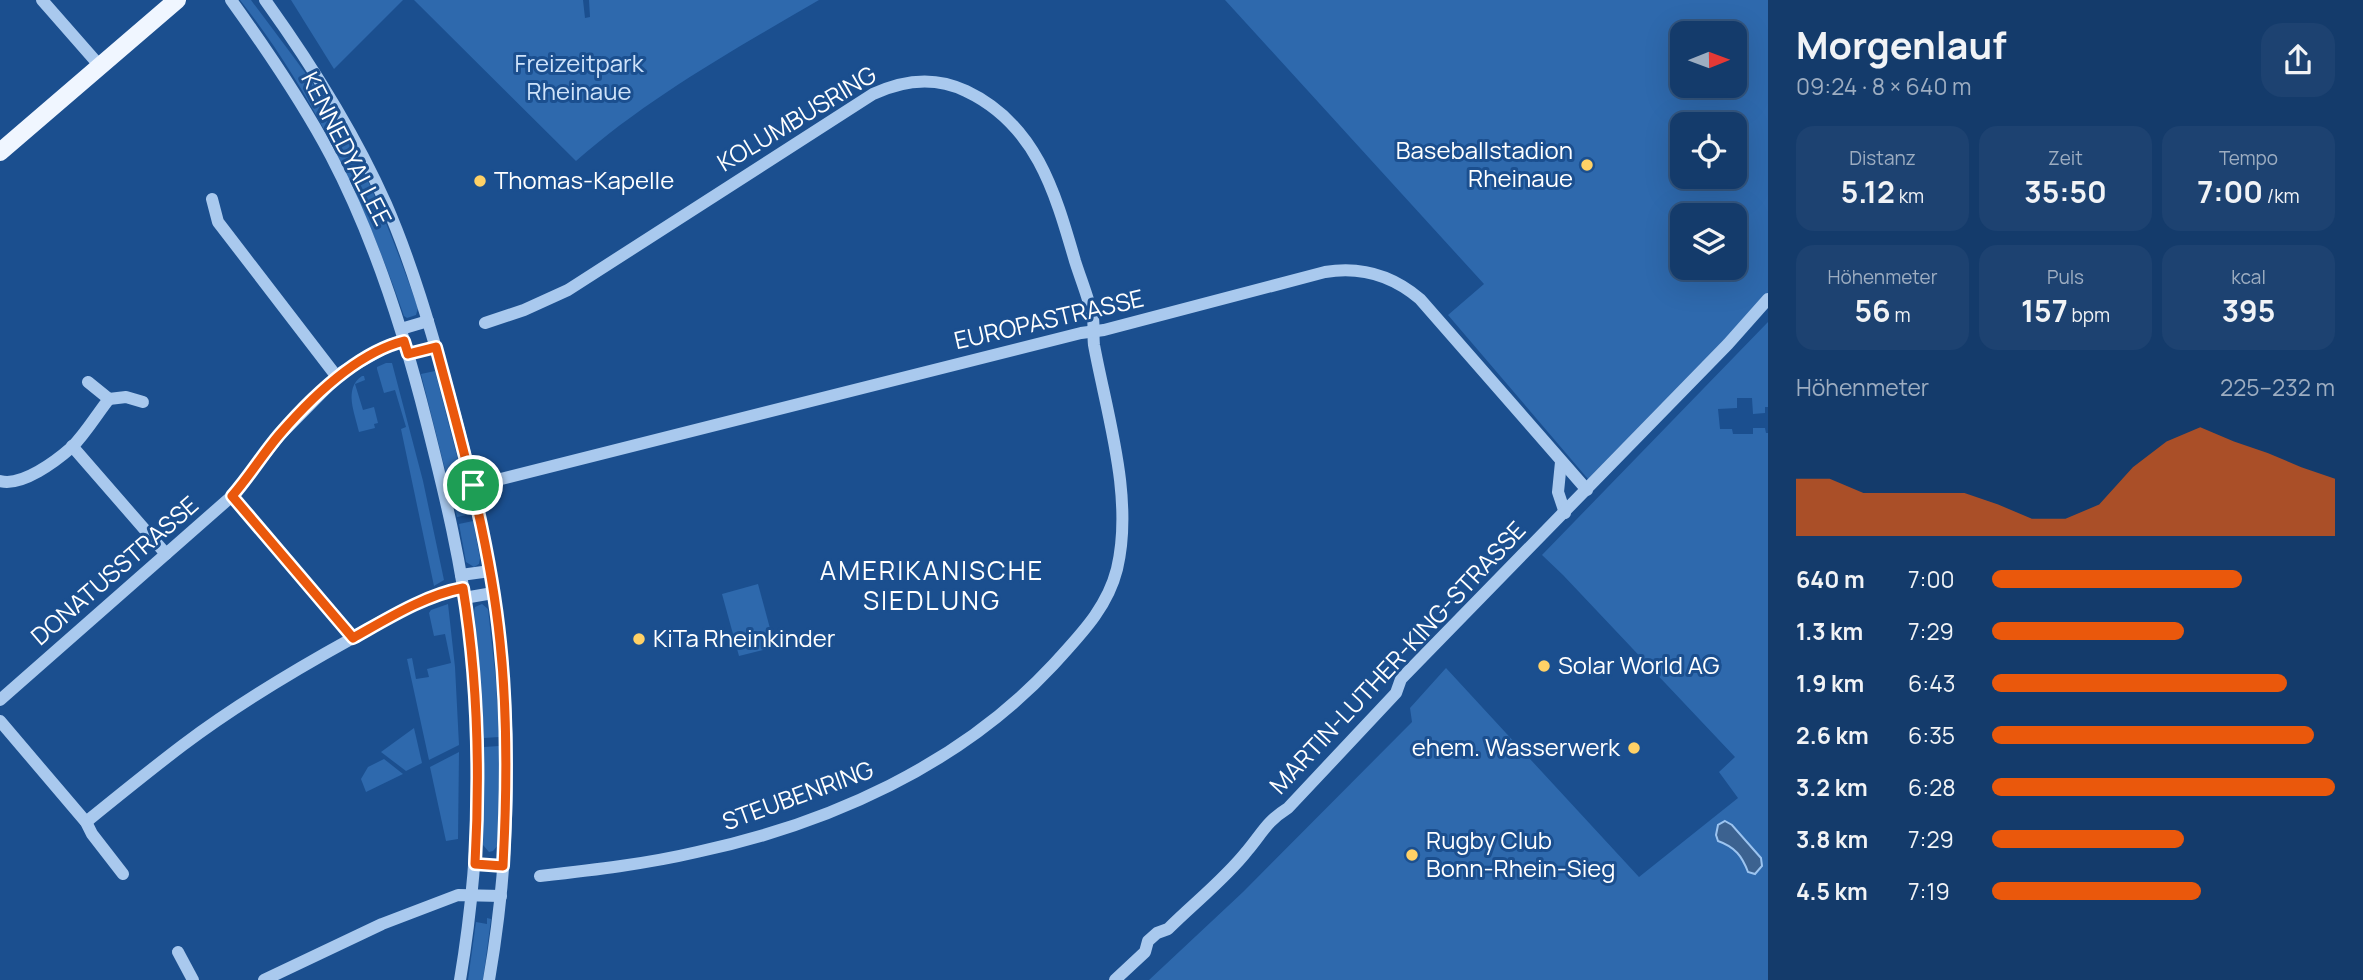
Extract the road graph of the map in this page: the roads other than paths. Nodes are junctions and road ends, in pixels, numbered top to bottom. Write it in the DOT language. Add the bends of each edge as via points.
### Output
graph roads {
  1 [pos="42,0"];
  2 [pos="177,0"];
  3 [pos="231,0"];
  4 [pos="265,0"];
  5 [pos="99,65"];
  6 [pos="0,152"];
  7 [pos="212,200"];
  8 [pos="1768,299"];
  9 [pos="428,321"];
  10 [pos="485,323"];
  11 [pos="1093,332"];
  12 [pos="404,341"];
  13 [pos="436,347"];
  14 [pos="337,377"];
  15 [pos="88,382"];
  16 [pos="109,399"];
  17 [pos="143,402"];
  18 [pos="72,446"];
  19 [pos="1561,462"];
  20 [pos="0,481"];
  21 [pos="473,485"];
  22 [pos="1587,490"];
  23 [pos="232,496"];
  24 [pos="1565,513"];
  25 [pos="166,554"];
  26 [pos="490,571"];
  27 [pos="463,587"];
  28 [pos="493,593"];
  29 [pos="353,638"];
  30 [pos="0,699"];
  31 [pos="0,721"];
  32 [pos="86,822"];
  33 [pos="475,864"];
  34 [pos="503,866"];
  35 [pos="123,874"];
  36 [pos="540,876"];
  37 [pos="472,894"];
  38 [pos="501,896"];
  39 [pos="178,952"];
  40 [pos="193,980"];
  41 [pos="264,980"];
  42 [pos="460,980"];
  43 [pos="489,980"];
  44 [pos="1115,980"];
  1 -- 5 [label="street"];
  2 -- 5 [label="main road"];
  3 -- 12 [label="street, KENNEDYALLEE" via="282,71 332,158 378,261"];
  4 -- 9 [label="street, KENNEDYALLEE" via="357,145 386,204"];
  5 -- 6 [label="main road"];
  7 -- 14 [label="street" via="218,222"];
  8 -- 22 [label="street, MARTIN-LUTHER-KING-STRASSE"];
  9 -- 12 [label="street"];
  9 -- 13 [label="street, KENNEDYALLEE"];
  10 -- 11 [label="street, KOLUMBUSRING" via="568,290 873,94 891,85 921,81 950,85 977,96 1019,131 1056,201"];
  11 -- 19 [label="street, EUROPASTRASSE" via="1325,272 1363,271 1405,286 1420,299"];
  11 -- 21 [label="street, EUROPASTRASSE"];
  11 -- 36 [label="street, STEUBENRING" via="1123,504 1117,569 1108,595 1083,633 1032,686 986,726 859,801 698,852"];
  12 -- 13 [label="street"];
  12 -- 14 [label="street, DONATUSSTRASSE"];
  12 -- 27 [label="street, KENNEDYALLEE" via="444,489"];
  13 -- 21 [label="street, KENNEDYALLEE"];
  14 -- 23 [label="street, DONATUSSTRASSE" via="279,436"];
  15 -- 16 [label="street"];
  16 -- 17 [label="street"];
  16 -- 18 [label="street"];
  18 -- 20 [label="street" via="27,478"];
  18 -- 25 [label="street"];
  19 -- 22 [label="street, EUROPASTRASSE"];
  19 -- 24 [label="street" via="1558,492"];
  21 -- 26 [label="street, KENNEDYALLEE"];
  22 -- 24 [label="street, MARTIN-LUTHER-KING-STRASSE"];
  23 -- 25 [label="street, DONATUSSTRASSE"];
  23 -- 29 [label="street"];
  24 -- 44 [label="street, MARTIN-LUTHER-KING-STRASSE" via="1401,679 1396,693 1288,808 1261,830 1247,851 1168,929 1148,941 1145,952"];
  25 -- 30 [label="street, DONATUSSTRASSE"];
  26 -- 27 [label="street"];
  26 -- 28 [label="street, KENNEDYALLEE"];
  27 -- 28 [label="street"];
  27 -- 29 [label="street" via="420,603"];
  27 -- 33 [label="street, KENNEDYALLEE" via="476,707"];
  28 -- 34 [label="street, KENNEDYALLEE" via="506,732"];
  29 -- 32 [label="street" via="236,708"];
  31 -- 32 [label="street"];
  32 -- 35 [label="street"];
  33 -- 34 [label="street"];
  33 -- 37 [label="street, KENNEDYALLEE"];
  34 -- 38 [label="street, KENNEDYALLEE"];
  37 -- 38 [label="street"];
  37 -- 41 [label="street" via="382,924"];
  37 -- 42 [label="street, KENNEDYALLEE"];
  38 -- 43 [label="street, KENNEDYALLEE"];
  39 -- 40 [label="street"];
}
